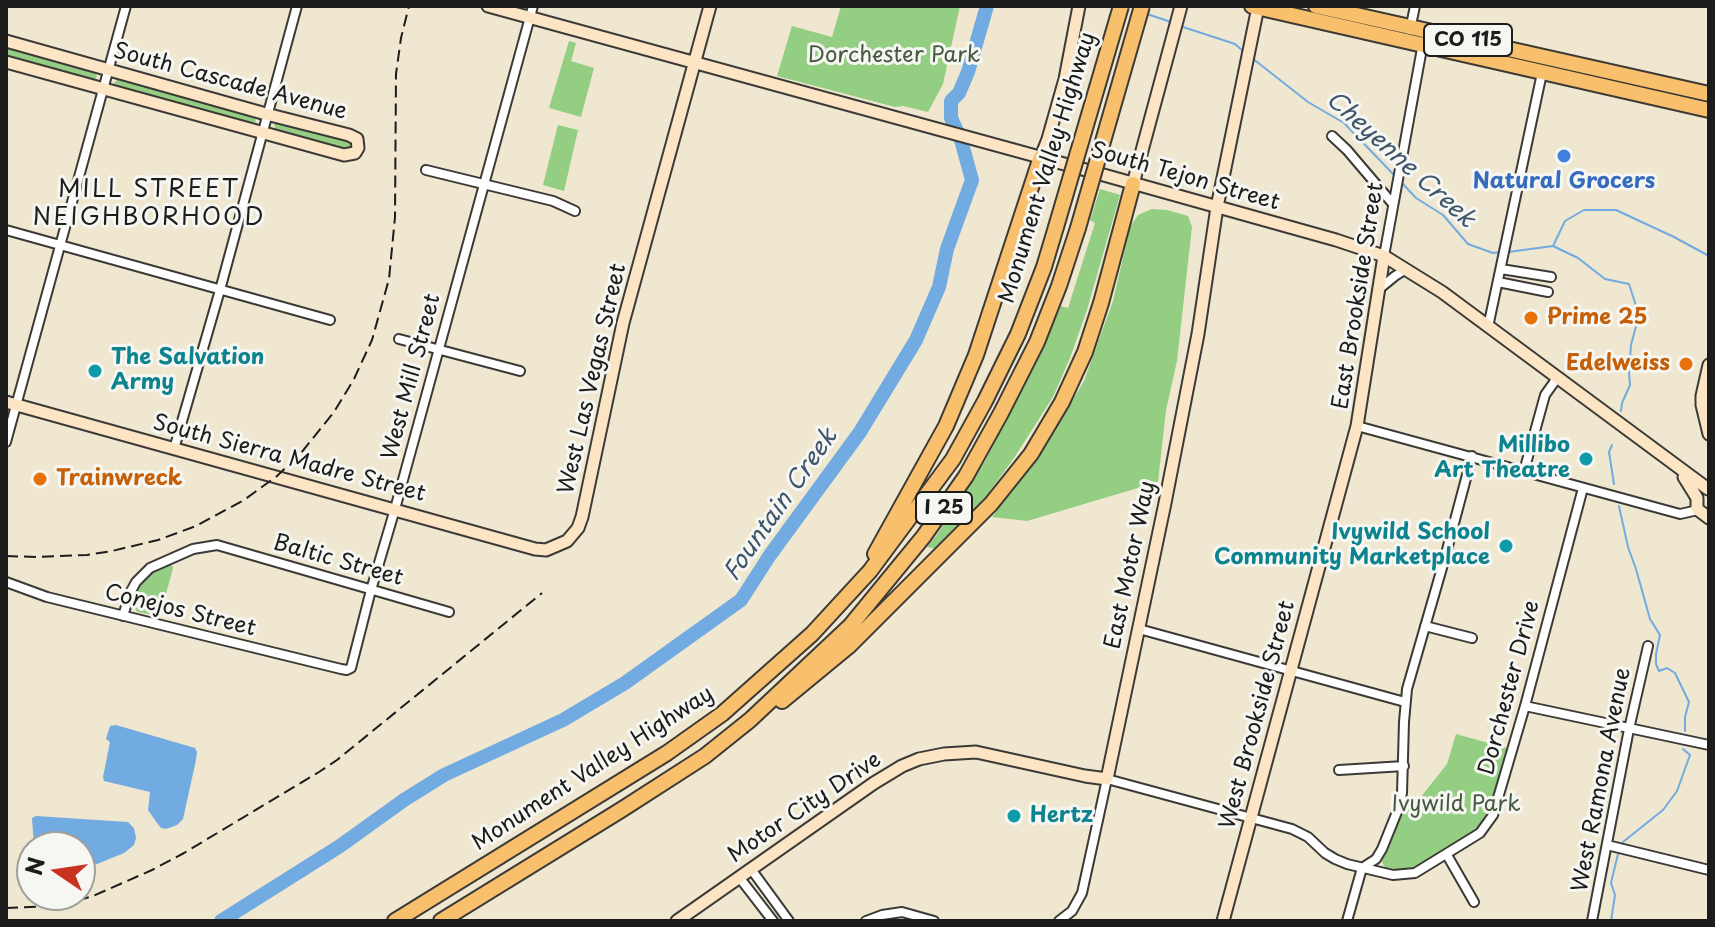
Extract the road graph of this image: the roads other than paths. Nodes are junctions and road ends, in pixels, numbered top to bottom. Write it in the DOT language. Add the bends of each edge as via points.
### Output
graph roads {
  1 [pos="126,6"];
  2 [pos="297,6"];
  3 [pos="488,6"];
  4 [pos="710,6"];
  5 [pos="1121,6"];
  6 [pos="1142,6"];
  7 [pos="1316,6"];
  8 [pos="1415,6"];
  9 [pos="1181,7"];
  10 [pos="1255,7"];
  11 [pos="531,12"];
  12 [pos="1078,12"];
  13 [pos="1410,27"];
  14 [pos="1426,30"];
  15 [pos="6,41"];
  16 [pos="1407,42"];
  17 [pos="1423,46"];
  18 [pos="1537,55"];
  19 [pos="1492,61"];
  20 [pos="6,62"];
  21 [pos="694,62"];
  22 [pos="1586,66"];
  23 [pos="108,69"];
  24 [pos="1542,73"];
  25 [pos="103,89"];
  26 [pos="1709,94"];
  27 [pos="1709,110"];
  28 [pos="266,114"];
  29 [pos="261,132"];
  30 [pos="1332,136"];
  31 [pos="1041,157"];
  32 [pos="426,170"];
  33 [pos="484,183"];
  34 [pos="1133,184"];
  35 [pos="1393,204"];
  36 [pos="1217,207"];
  37 [pos="575,211"];
  38 [pos="6,230"];
  39 [pos="59,245"];
  40 [pos="1384,256"];
  41 [pos="1502,264"];
  42 [pos="1406,269"];
  43 [pos="1551,277"];
  44 [pos="1498,282"];
  45 [pos="1378,289"];
  46 [pos="220,290"];
  47 [pos="1548,292"];
  48 [pos="330,320"];
  49 [pos="1488,327"];
  50 [pos="399,339"];
  51 [pos="438,349"];
  52 [pos="1709,365"];
  53 [pos="520,371"];
  54 [pos="1557,378"];
  55 [pos="11,403"];
  56 [pos="1357,426"];
  57 [pos="1709,434"];
  58 [pos="6,442"];
  59 [pos="174,449"];
  60 [pos="1472,456"];
  61 [pos="1676,468"];
  62 [pos="1524,471"];
  63 [pos="1583,488"];
  64 [pos="1708,490"];
  65 [pos="1694,507"];
  66 [pos="395,509"];
  67 [pos="1709,518"];
  68 [pos="562,544"];
  69 [pos="6,582"];
  70 [pos="371,590"];
  71 [pos="849,595"];
  72 [pos="449,612"];
  73 [pos="123,616"];
  74 [pos="1425,626"];
  75 [pos="1139,629"];
  76 [pos="1472,638"];
  77 [pos="1648,646"];
  78 [pos="347,670"];
  79 [pos="1291,671"];
  80 [pos="1405,702"];
  81 [pos="1525,706"];
  82 [pos="1629,729"];
  83 [pos="732,735"];
  84 [pos="1709,745"];
  85 [pos="1404,766"];
  86 [pos="1339,770"];
  87 [pos="1107,779"];
  88 [pos="1251,818"];
  89 [pos="1607,845"];
  90 [pos="1447,855"];
  91 [pos="1362,868"];
  92 [pos="751,869"];
  93 [pos="1709,870"];
  94 [pos="739,877"];
  95 [pos="1474,902"];
  96 [pos="395,921"];
  97 [pos="441,921"];
  98 [pos="677,921"];
  99 [pos="773,921"];
  100 [pos="789,921"];
  101 [pos="866,921"];
  102 [pos="934,921"];
  103 [pos="1059,921"];
  104 [pos="1223,921"];
  105 [pos="1347,921"];
  106 [pos="1592,921"];
  1 -- 23 [label="street"];
  2 -- 28 [label="street"];
  3 -- 11 [label="street, South Tejon Street"];
  4 -- 21 [label="street, West Las Vegas Street"];
  5 -- 71 [label="highway, Monument Valley Highway / I 25, bridge" via="1044,267 1018,334 953,459"];
  6 -- 83 [label="highway, Monument Valley Highway / I 25, bridge" via="1059,286 1037,342 966,476 851,625"];
  7 -- 13 [label="highway, CO 115"];
  8 -- 13 [label="street"];
  9 -- 34 [label="street"];
  10 -- 16 [label="highway, CO 115"];
  10 -- 36 [label="street, East Motor Way"];
  11 -- 21 [label="street, South Tejon Street"];
  11 -- 33 [label="street, West Mill Street"];
  12 -- 31 [label="street"];
  13 -- 14 [label="highway, CO 115"];
  13 -- 16 [label="street"];
  14 -- 17 [label="street, East Brookside Street"];
  14 -- 18 [label="highway, CO 115"];
  15 -- 23 [label="street, South Cascade Avenue"];
  16 -- 17 [label="highway, CO 115"];
  17 -- 19 [label="highway, CO 115"];
  17 -- 35 [label="street, East Brookside Street"];
  18 -- 19 [label="highway" via="1530,62 1503,56"];
  18 -- 22 [label="highway, CO 115"];
  19 -- 24 [label="highway, CO 115"];
  20 -- 25 [label="street, South Cascade Avenue"];
  21 -- 31 [label="street, South Tejon Street"];
  21 -- 68 [label="street, West Las Vegas Street" via="623,323 582,517 573,536"];
  22 -- 24 [label="highway" via="1556,66"];
  22 -- 26 [label="highway, CO 115"];
  23 -- 25 [label="street"];
  23 -- 28 [label="street, South Cascade Avenue"];
  24 -- 27 [label="highway, CO 115"];
  24 -- 41 [label="street"];
  25 -- 29 [label="street, South Cascade Avenue"];
  25 -- 39 [label="street"];
  28 -- 29 [label="street"];
  28 -- 29 [label="street, South Cascade Avenue" via="349,135 357,139 358,148 344,155"];
  29 -- 46 [label="street"];
  30 -- 35 [label="street"];
  31 -- 34 [label="street, South Tejon Street"];
  31 -- 71 [label="highway" via="981,343 955,404"];
  32 -- 33 [label="street"];
  33 -- 37 [label="street"];
  33 -- 51 [label="street, West Mill Street"];
  34 -- 36 [label="street, South Tejon Street"];
  34 -- 83 [label="highway" via="1085,352 1031,454 991,504 850,645 790,696"];
  35 -- 40 [label="street, East Brookside Street"];
  36 -- 40 [label="street, South Tejon Street"];
  36 -- 75 [label="street, East Motor Way" via="1198,334"];
  38 -- 39 [label="street"];
  39 -- 46 [label="street"];
  39 -- 55 [label="street"];
  40 -- 42 [label="street, South Tejon Street"];
  40 -- 45 [label="street, East Brookside Street"];
  41 -- 43 [label="street"];
  41 -- 44 [label="street"];
  42 -- 45 [label="street"];
  42 -- 49 [label="street, South Tejon Street"];
  44 -- 47 [label="street"];
  44 -- 49 [label="street"];
  45 -- 56 [label="street, East Brookside Street"];
  46 -- 48 [label="street"];
  46 -- 59 [label="street"];
  49 -- 54 [label="street, South Tejon Street"];
  50 -- 51 [label="street"];
  51 -- 53 [label="street"];
  51 -- 66 [label="street, West Mill Street"];
  52 -- 57 [label="street" via="1702,405"];
  54 -- 61 [label="street, South Tejon Street"];
  54 -- 62 [label="street" via="1545,395"];
  55 -- 58 [label="street"];
  55 -- 59 [label="street, South Sierra Madre Street"];
  56 -- 60 [label="street"];
  56 -- 79 [label="street, West Brookside Street"];
  59 -- 66 [label="street, South Sierra Madre Street"];
  60 -- 62 [label="street"];
  60 -- 74 [label="street"];
  61 -- 64 [label="street"];
  61 -- 65 [label="street" via="1688,481"];
  62 -- 63 [label="street"];
  63 -- 65 [label="street" via="1680,514"];
  63 -- 81 [label="street, Dorchester Drive"];
  64 -- 65 [label="street"];
  65 -- 67 [label="street"];
  66 -- 68 [label="street, South Sierra Madre Street" via="535,549"];
  66 -- 70 [label="street, West Mill Street"];
  69 -- 73 [label="street, Conejos Street"];
  70 -- 72 [label="street, Baltic Street"];
  70 -- 73 [label="street, Baltic Street" via="217,545 193,549 150,568 136,582"];
  70 -- 78 [label="street, West Mill Street"];
  71 -- 96 [label="highway, Monument Valley Highway / I 25" via="722,714"];
  73 -- 78 [label="street, Conejos Street"];
  74 -- 76 [label="street"];
  74 -- 80 [label="street"];
  75 -- 79 [label="street"];
  75 -- 87 [label="street, East Motor Way"];
  77 -- 82 [label="street, West Ramona Avenue"];
  79 -- 80 [label="street"];
  79 -- 88 [label="street, West Brookside Street"];
  80 -- 85 [label="street"];
  81 -- 82 [label="street"];
  81 -- 90 [label="street, Dorchester Drive" via="1493,815 1480,833"];
  82 -- 84 [label="street"];
  82 -- 89 [label="street, West Ramona Avenue"];
  83 -- 97 [label="highway, Monument Valley Highway / I 25"];
  85 -- 86 [label="street"];
  85 -- 91 [label="street" via="1393,823 1376,859"];
  87 -- 88 [label="street, Dorchester Drive"];
  87 -- 92 [label="street, Motor City Drive" via="976,752 919,759 881,778"];
  87 -- 103 [label="street, East Motor Way" via="1082,893"];
  88 -- 91 [label="street, Dorchester Drive" via="1302,833 1325,853"];
  88 -- 104 [label="street, West Brookside Street"];
  89 -- 93 [label="street"];
  89 -- 106 [label="street, West Ramona Avenue"];
  90 -- 91 [label="street, Dorchester Drive" via="1415,873 1393,875"];
  90 -- 95 [label="street"];
  91 -- 105 [label="street"];
  92 -- 94 [label="street, Motor City Drive"];
  92 -- 100 [label="street"];
  94 -- 98 [label="street, Motor City Drive"];
  94 -- 99 [label="street"];
  101 -- 102 [label="street" via="902,912"];
}
